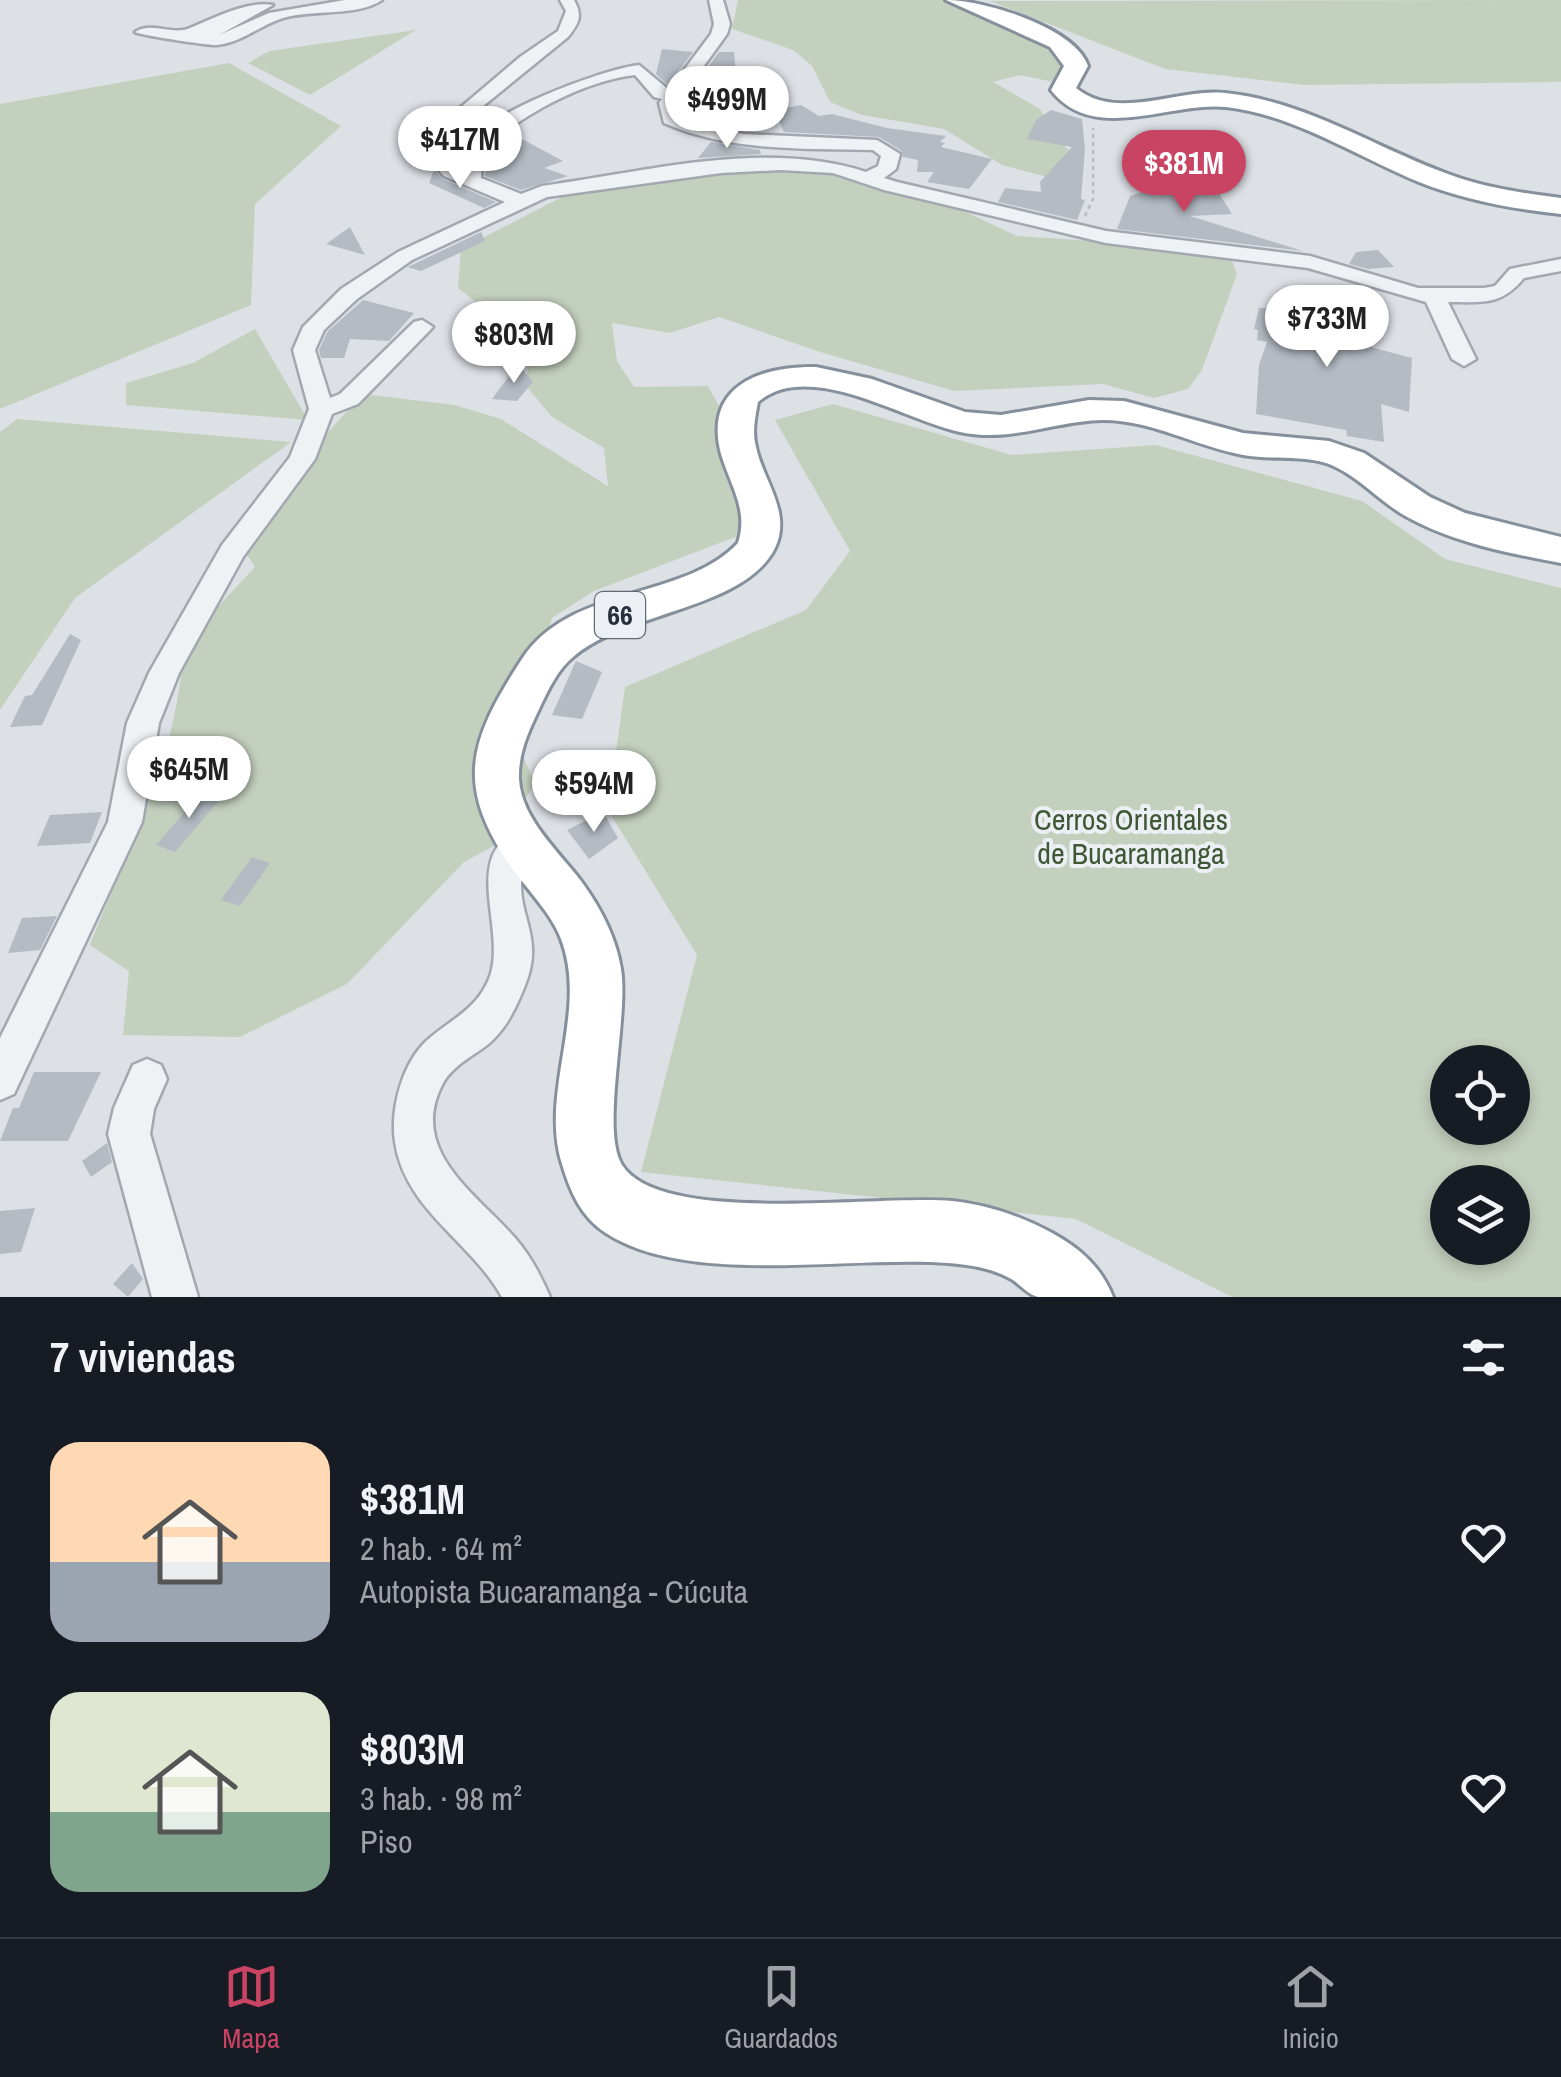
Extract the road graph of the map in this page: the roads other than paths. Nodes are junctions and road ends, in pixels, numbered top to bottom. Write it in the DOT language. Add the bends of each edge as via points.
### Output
graph roads {
  1 [pos="375,0"];
  2 [pos="567,0"];
  3 [pos="716,0"];
  4 [pos="956,0"];
  5 [pos="143,32"];
  6 [pos="674,97"];
  7 [pos="871,177"];
  8 [pos="471,180"];
  9 [pos="520,201"];
  10 [pos="1561,206"];
  11 [pos="1561,265"];
  12 [pos="1435,297"];
  13 [pos="422,327"];
  14 [pos="1464,359"];
  15 [pos="321,409"];
  16 [pos="1561,550"];
  17 [pos="524,843"];
  18 [pos="146,1079"];
  19 [pos="0,1080"];
  20 [pos="174,1297"];
  21 [pos="527,1297"];
  22 [pos="1081,1297"];
  1 -- 5 [label="street" via="272,16 218,41 202,38 266,4 187,35"];
  2 -- 8 [label="street" via="572,23 563,34 436,136 438,160"];
  3 -- 6 [label="street" via="719,34"];
  4 -- 10 [label="highway" via="1065,46 1076,66 1063,90 1094,108 1143,110 1190,98 1242,102 1319,124 1452,184"];
  6 -- 7 [label="street" via="667,114 688,129 877,145 891,154 888,169"];
  6 -- 8 [label="street" via="639,70 613,74 490,131 474,148"];
  7 -- 9 [label="street" via="811,164 738,166 564,187"];
  7 -- 12 [label="street" via="1078,230 1310,262"];
  8 -- 9 [label="street"];
  9 -- 15 [label="street" via="381,270 314,327 304,350"];
  11 -- 12 [label="street" via="1517,272 1502,291"];
  12 -- 14 [label="street"];
  13 -- 15 [label="street" via="348,399"];
  15 -- 19 [label="street" via="302,459 232,552 164,674 143,723 125,822"];
  16 -- 17 [label="highway, 66" via="1458,526 1341,456 1240,444 1174,420 1101,410 988,426 914,410 824,376 774,381 742,400 737,426 762,527 749,557 714,579 576,632 553,648 514,712 494,774 507,817"];
  17 -- 21 [label="street" via="502,878 515,938 508,980 488,1016 441,1053 423,1078 414,1138 431,1182 504,1260"];
  17 -- 22 [label="highway, 66" via="588,941 598,1004 589,1136 600,1186 613,1202 649,1223 699,1231 986,1237 1044,1262"];
  18 -- 20 [label="street" via="129,1134"];
}
